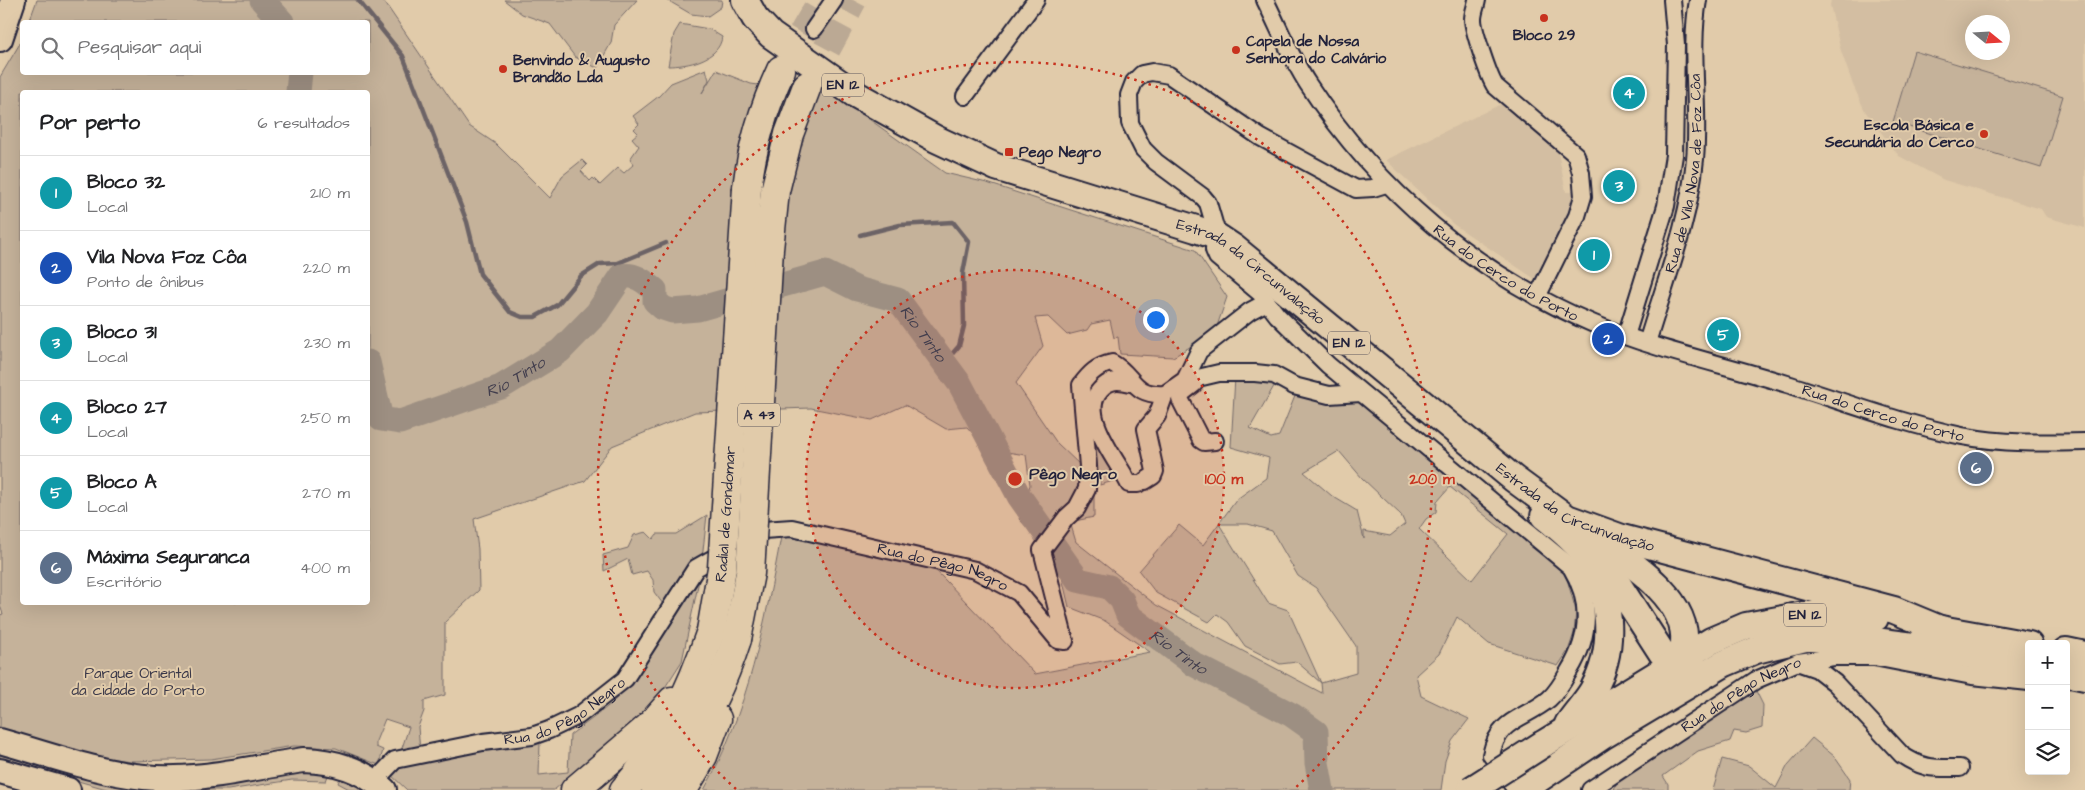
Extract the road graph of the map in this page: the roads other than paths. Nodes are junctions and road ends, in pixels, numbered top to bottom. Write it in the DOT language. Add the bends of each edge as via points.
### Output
graph roads {
  1 [pos="12,0"];
  2 [pos="745,0"];
  3 [pos="834,0"];
  4 [pos="1036,0"];
  5 [pos="1266,0"];
  6 [pos="1477,0"];
  7 [pos="1672,0"];
  8 [pos="1698,0"];
  9 [pos="814,29"];
  10 [pos="0,39"];
  11 [pos="780,70"];
  12 [pos="807,86"];
  13 [pos="965,96"];
  14 [pos="1386,184"];
  15 [pos="1216,236"];
  16 [pos="1537,297"];
  17 [pos="1268,302"];
  18 [pos="1626,336"];
  19 [pos="1647,343"];
  20 [pos="1197,372"];
  21 [pos="1132,383"];
  22 [pos="1361,393"];
  23 [pos="1165,394"];
  24 [pos="1214,441"];
  25 [pos="2085,442"];
  26 [pos="1514,479"];
  27 [pos="1567,518"];
  28 [pos="1940,629"];
  29 [pos="2025,644"];
  30 [pos="2070,652"];
  31 [pos="2085,655"];
  32 [pos="1678,662"];
  33 [pos="1798,662"];
  34 [pos="2025,665"];
  35 [pos="696,671"];
  36 [pos="1710,672"];
  37 [pos="2070,675"];
  38 [pos="2085,677"];
  39 [pos="2025,682"];
  40 [pos="2070,686"];
  41 [pos="2085,688"];
  42 [pos="1565,728"];
  43 [pos="1604,735"];
  44 [pos="0,741"];
  45 [pos="1960,768"];
  46 [pos="0,771"];
  47 [pos="664,779"];
  48 [pos="379,786"];
  49 [pos="68,790"];
  50 [pos="576,790"];
  51 [pos="624,790"];
  52 [pos="1471,790"];
  53 [pos="1516,790"];
  54 [pos="1522,790"];
  55 [pos="1590,790"];
  1 -- 10 [label="main road"];
  2 -- 15 [label="main road, Estrada da Circunvalação / EN 12" via="755,18 772,35 855,94 936,139 996,167"];
  3 -- 9 [label="street"];
  4 -- 13 [label="street"];
  5 -- 14 [label="street, Rua do Cerco do Porto" via="1306,82"];
  6 -- 16 [label="street" via="1474,29 1490,78 1495,86 1576,155 1581,173 1583,196 1577,216"];
  7 -- 18 [label="street, Rua de Vila Nova de Foz Côa" via="1676,45 1674,155 1666,206"];
  8 -- 19 [label="street, Rua de Vila Nova de Foz Côa" via="1694,74 1695,158 1687,214"];
  11 -- 35 [label="highway, Radial de Gondomar / A 43, bridge" via="758,128 747,188 722,568 711,631"];
  12 -- 47 [label="highway, Radial de Gondomar / A 43, bridge" via="789,134 775,191 750,573 737,639 728,665 726,696 703,756"];
  14 -- 15 [label="street" via="1356,189 1260,137 1169,75 1142,74 1134,82 1129,95 1130,123 1136,137 1156,162 1203,196 1213,217"];
  14 -- 16 [label="street, Rua do Cerco do Porto" via="1450,240"];
  15 -- 17 [label="street" via="1216,257"];
  15 -- 26 [label="main road, Estrada da Circunvalação / EN 12"];
  16 -- 18 [label="street, Rua do Cerco do Porto"];
  17 -- 20 [label="street" via="1250,311 1199,350"];
  17 -- 22 [label="street" via="1277,315"];
  18 -- 19 [label="street, Rua do Cerco do Porto"];
  19 -- 25 [label="street, Rua do Cerco do Porto" via="1964,436 2011,442"];
  20 -- 22 [label="street" via="1274,375 1294,386 1329,395"];
  20 -- 23 [label="street"];
  20 -- 24 [label="street" via="1180,398 1201,440"];
  21 -- 23 [label="street, Rua do Pêgo Negro" via="1145,392"];
  21 -- 23 [label="street" via="1118,380 1102,387 1096,394 1094,409 1103,440 1129,484 1153,476 1155,471 1146,429 1157,416"];
  21 -- 48 [label="street, Rua do Pêgo Negro" via="1122,368 1112,363 1100,365 1081,384 1088,489 1077,508 1043,546 1042,555 1065,641 1058,640 1019,593 975,570 792,528 763,530 696,568 625,679 578,716 532,736 483,742 395,760"];
  22 -- 53 [label="street" via="1571,567 1579,580 1587,627 1581,650 1549,699 1503,728 1496,737 1491,755"];
  26 -- 27 [label="main road, Estrada da Circunvalação / EN 12"];
  26 -- 42 [label="main road" via="1530,503 1583,552 1606,603 1609,635 1600,675"];
  27 -- 28 [label="main road, Estrada da Circunvalação / EN 12" via="1622,538 1894,610"];
  27 -- 32 [label="main road, EN 12" via="1597,553 1658,647"];
  27 -- 32 [label="main road" via="1663,590 1683,630 1684,646"];
  28 -- 29 [label="main road, Estrada da Circunvalação / EN 12"];
  28 -- 32 [label="main road, Estrada da Circunvalação / EN 12" via="1852,615 1804,615 1746,626 1711,641"];
  30 -- 31 [label="main road"];
  32 -- 36 [label="main road, EN 12"];
  32 -- 42 [label="main road, EN 12"];
  32 -- 43 [label="main road" via="1669,683 1620,713"];
  33 -- 39 [label="street" via="1834,657 1874,657 1972,676"];
  33 -- 45 [label="street, Rua do Pêgo Negro" via="1817,669 1835,683 1914,764 1925,768"];
  33 -- 55 [label="street, Rua do Pêgo Negro" via="1756,680"];
  34 -- 36 [label="main road, EN 12" via="1851,638 1805,638 1756,650"];
  35 -- 47 [label="highway, Radial de Gondomar / A 43" via="665,737"];
  35 -- 50 [label="highway" via="649,727"];
  36 -- 43 [label="main road, EN 12"];
  37 -- 38 [label="main road"];
  40 -- 41 [label="street"];
  42 -- 52 [label="main road, EN 12, bridge"];
  43 -- 54 [label="main road, EN 12"];
  44 -- 48 [label="main road" via="111,772 146,778 189,777 304,760 336,764"];
  46 -- 49 [label="main road"];
  47 -- 51 [label="highway, Radial de Gondomar / A 43"];
}
